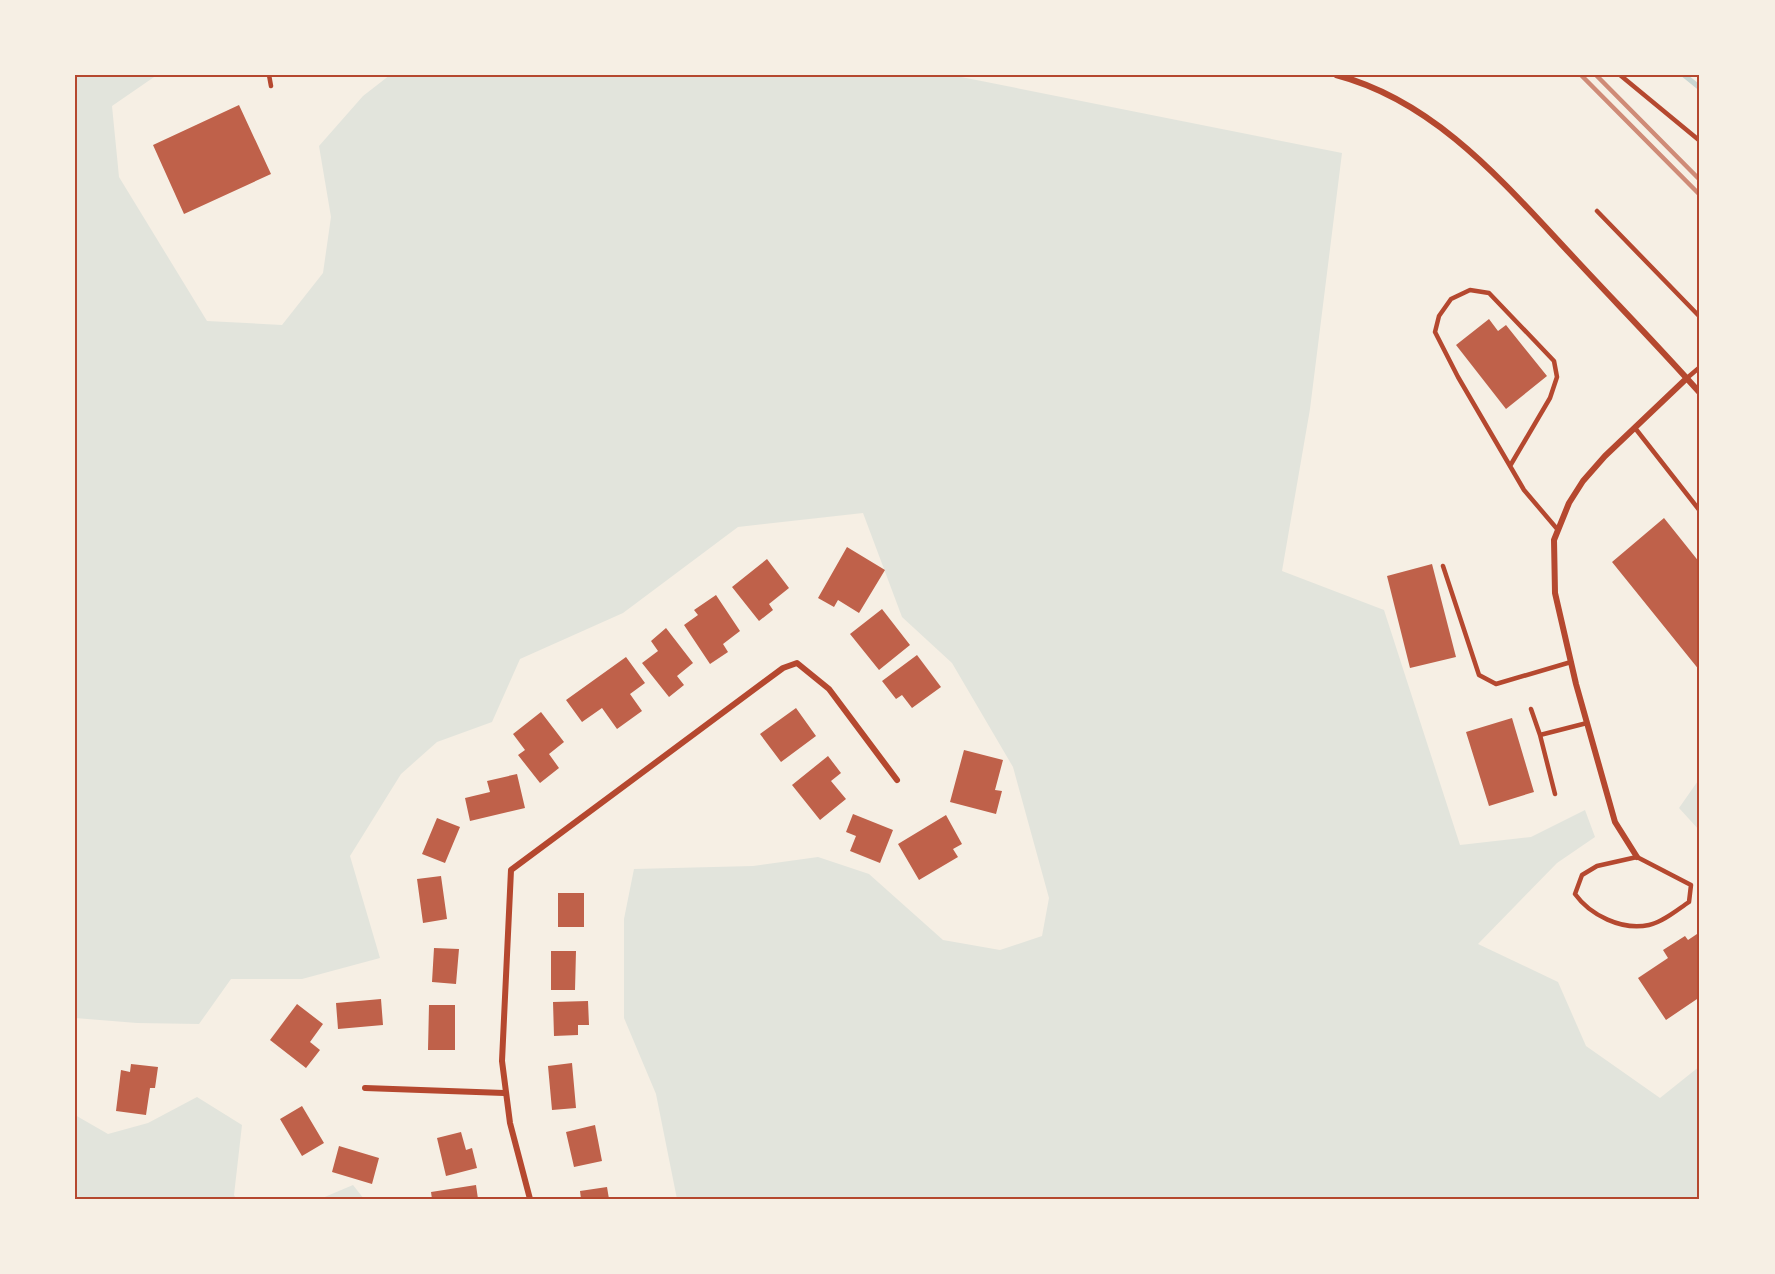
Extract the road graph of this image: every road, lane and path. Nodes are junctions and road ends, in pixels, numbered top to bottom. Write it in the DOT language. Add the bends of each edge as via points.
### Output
graph roads {
  1 [pos="269,75"];
  2 [pos="1336,75"];
  3 [pos="1620,75"];
  4 [pos="271,86"];
  5 [pos="1700,141"];
  6 [pos="1597,211"];
  7 [pos="1700,317"];
  8 [pos="1700,367"];
  9 [pos="1687,378"];
  10 [pos="1700,393"];
  11 [pos="1635,428"];
  12 [pos="1509,466"];
  13 [pos="1700,511"];
  14 [pos="1558,530"];
  15 [pos="1443,566"];
  16 [pos="1571,662"];
  17 [pos="1531,709"];
  18 [pos="1587,723"];
  19 [pos="1540,735"];
  20 [pos="897,780"];
  21 [pos="1555,794"];
  22 [pos="1637,857"];
  23 [pos="365,1088"];
  24 [pos="504,1093"];
  25 [pos="530,1199"];
  1 -- 4 [label="lane"];
  2 -- 9 [label="street" via="1400,99 1458,141 1515,195"];
  3 -- 5 [label="lane"];
  6 -- 7 [label="lane"];
  8 -- 9 [label="lane"];
  9 -- 10 [label="street"];
  9 -- 11 [label="street"];
  11 -- 13 [label="lane"];
  11 -- 14 [label="street" via="1583,481"];
  12 -- 12 [label="lane" via="1435,332 1439,316 1451,299 1470,290 1489,293 1554,361 1557,376 1550,398"];
  12 -- 14 [label="lane"];
  14 -- 16 [label="street" via="1553,560 1555,592"];
  15 -- 16 [label="lane" via="1479,675 1496,684"];
  16 -- 18 [label="street"];
  17 -- 19 [label="lane"];
  18 -- 19 [label="lane"];
  18 -- 22 [label="street" via="1615,822"];
  19 -- 21 [label="lane"];
  20 -- 24 [label="street" via="829,689 797,663 783,668 511,870 502,1060"];
  22 -- 22 [label="lane" via="1597,866 1582,875 1575,894 1585,908 1626,925 1649,925 1689,902 1691,885"];
  23 -- 24 [label="street"];
  24 -- 25 [label="street"];
}
